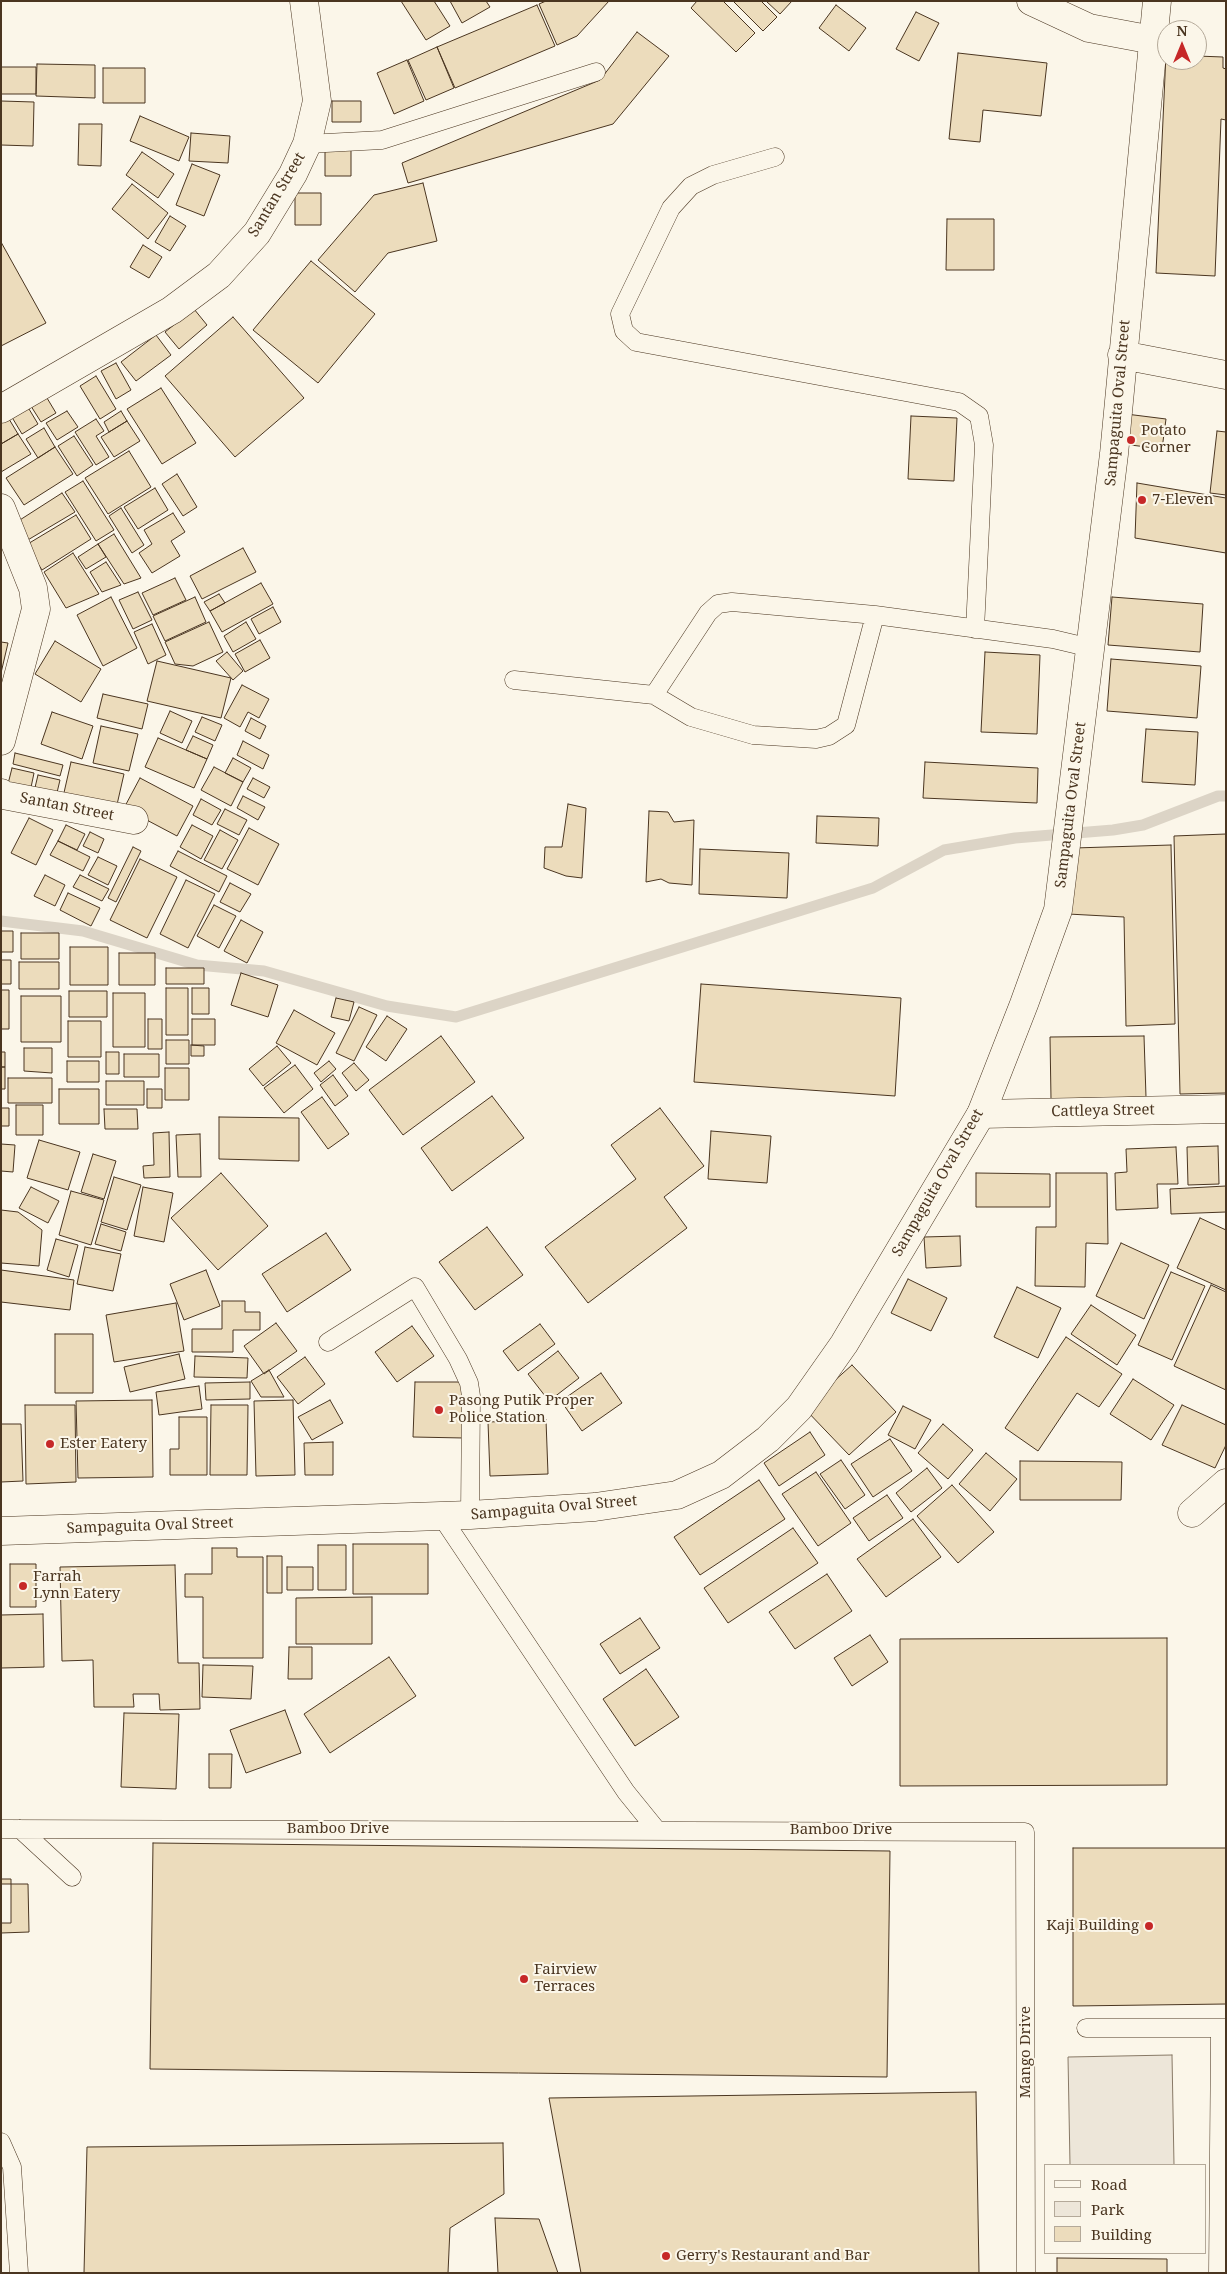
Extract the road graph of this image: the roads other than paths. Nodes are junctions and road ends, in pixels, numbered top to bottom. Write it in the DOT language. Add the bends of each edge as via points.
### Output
graph roads {
  1 [pos="304,1"];
  2 [pos="1031,1"];
  3 [pos="1157,1"];
  4 [pos="1152,40"];
  5 [pos="596,72"];
  6 [pos="307,144"];
  7 [pos="776,157"];
  8 [pos="1122,355"];
  9 [pos="1226,375"];
  10 [pos="1,409"];
  11 [pos="1,508"];
  12 [pos="875,615"];
  13 [pos="974,629"];
  14 [pos="1090,648"];
  15 [pos="514,680"];
  16 [pos="654,696"];
  17 [pos="1,741"];
  18 [pos="1,793"];
  19 [pos="134,820"];
  20 [pos="1226,1109"];
  21 [pos="981,1114"];
  22 [pos="328,1342"];
  23 [pos="1226,1483"];
  24 [pos="1192,1513"];
  25 [pos="470,1515"];
  26 [pos="441,1516"];
  27 [pos="1,1531"];
  28 [pos="1,1829"];
  29 [pos="20,1829"];
  30 [pos="656,1829"];
  31 [pos="1025,1832"];
  32 [pos="72,1877"];
  33 [pos="1086,2028"];
  34 [pos="1223,2028"];
  35 [pos="1,2142"];
  36 [pos="19,2273"];
  37 [pos="1026,2273"];
  38 [pos="1218,2273"];
  1 -- 6 [label="street, Santan Street" via="317,101"];
  2 -- 4 [label="street" via="1089,28"];
  3 -- 4 [label="street, Sampaguita Oval Street"];
  4 -- 8 [label="street, Sampaguita Oval Street"];
  5 -- 6 [label="lane" via="382,140"];
  6 -- 10 [label="street, Santan Street" via="257,234 218,275 172,310"];
  7 -- 13 [label="lane" via="690,186 671,208 620,314 624,331 636,342 959,402 979,416 984,445"];
  8 -- 9 [label="street"];
  8 -- 14 [label="street, Sampaguita Oval Street" via="1114,454"];
  11 -- 17 [label="street" via="33,588 36,610"];
  12 -- 13 [label="lane"];
  12 -- 16 [label="lane" via="732,602 718,604 708,613"];
  12 -- 16 [label="lane" via="846,726 829,736 816,739 752,735 691,716"];
  13 -- 14 [label="lane" via="1053,639"];
  14 -- 21 [label="street, Sampaguita Oval Street" via="1058,910"];
  15 -- 16 [label="lane"];
  18 -- 19 [label="street, Santan Street"];
  20 -- 21 [label="street, Cattleya Street"];
  21 -- 25 [label="street, Sampaguita Oval Street" via="844,1344 799,1408 768,1439 721,1475 677,1495 595,1507"];
  22 -- 25 [label="lane" via="414,1287 469,1383"];
  23 -- 24 [label="street"];
  25 -- 26 [label="street, Sampaguita Oval Street"];
  26 -- 27 [label="street, Sampaguita Oval Street"];
  26 -- 30 [label="lane" via="626,1792"];
  28 -- 29 [label="lane, Bamboo Drive"];
  29 -- 30 [label="lane, Bamboo Drive"];
  29 -- 32 [label="lane"];
  30 -- 31 [label="lane, Bamboo Drive"];
  31 -- 37 [label="lane, Mango Drive"];
  33 -- 34 [label="lane"];
  34 -- 38 [label="lane"];
  35 -- 36 [label="lane" via="12,2167"];
}
